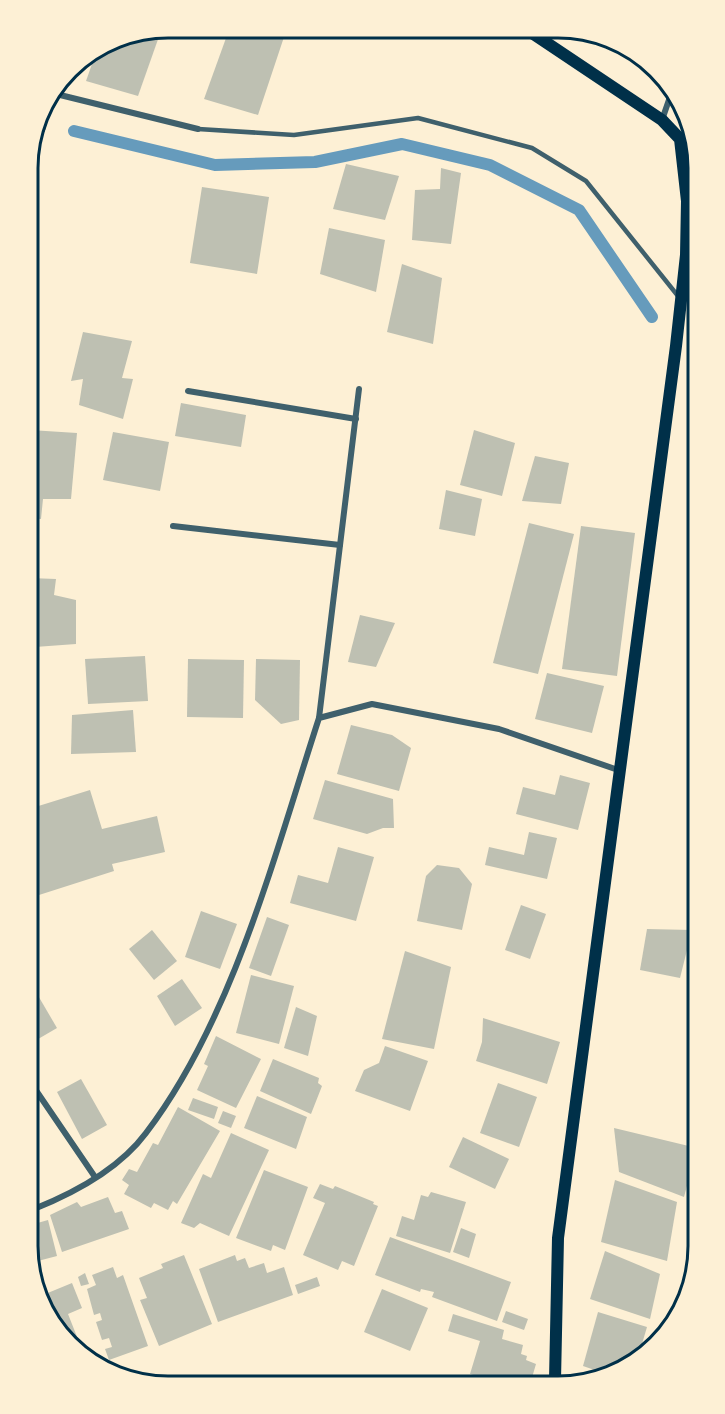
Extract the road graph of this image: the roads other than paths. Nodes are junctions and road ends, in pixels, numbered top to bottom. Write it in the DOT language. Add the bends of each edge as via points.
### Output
graph roads {
  1 [pos="539,38"];
  2 [pos="60,94"];
  3 [pos="669,100"];
  4 [pos="662,120"];
  5 [pos="198,129"];
  6 [pos="682,301"];
  7 [pos="359,389"];
  8 [pos="188,391"];
  9 [pos="356,419"];
  10 [pos="173,526"];
  11 [pos="340,545"];
  12 [pos="319,718"];
  13 [pos="621,771"];
  14 [pos="38,1093"];
  15 [pos="95,1177"];
  16 [pos="38,1207"];
  17 [pos="555,1376"];
  1 -- 4 [label="main road"];
  2 -- 5 [label="street"];
  3 -- 4 [label="street"];
  4 -- 6 [label="main road" via="680,139 687,201"];
  5 -- 6 [label="lane" via="294,135 418,118 532,148 586,181"];
  6 -- 13 [label="main road"];
  7 -- 9 [label="street"];
  8 -- 9 [label="street"];
  9 -- 11 [label="street"];
  10 -- 11 [label="street"];
  11 -- 12 [label="street"];
  12 -- 13 [label="street" via="372,704 499,729"];
  12 -- 15 [label="street" via="235,971 192,1063 146,1133"];
  13 -- 17 [label="main road" via="558,1238"];
  14 -- 15 [label="street"];
  15 -- 16 [label="street"];
}
